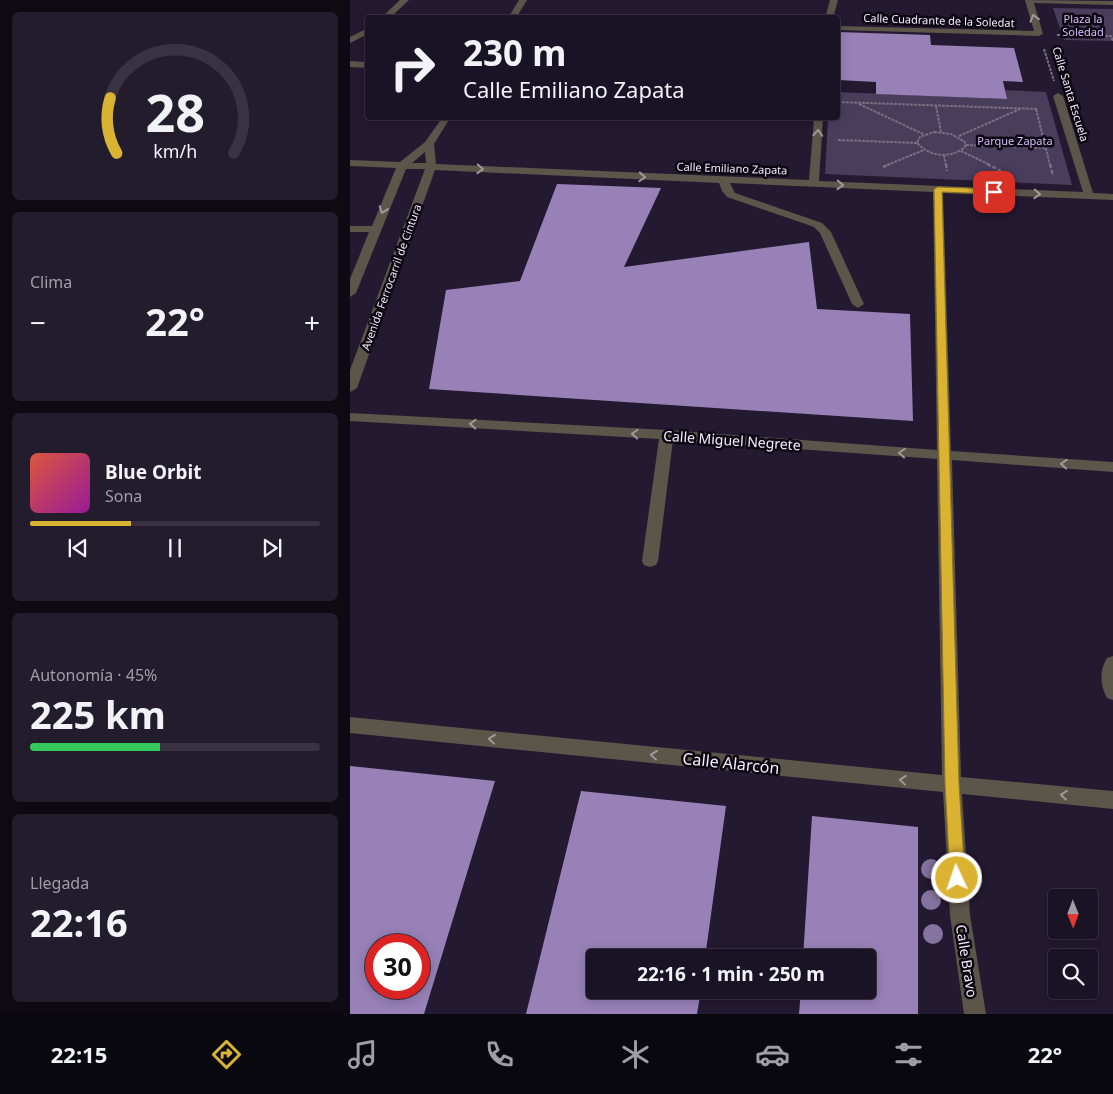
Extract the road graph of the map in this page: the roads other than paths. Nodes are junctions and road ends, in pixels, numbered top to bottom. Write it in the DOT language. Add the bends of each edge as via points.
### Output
graph roads {
  1 [pos="404,0"];
  2 [pos="524,0"];
  3 [pos="834,0"];
  4 [pos="1029,1"];
  5 [pos="1113,3"];
  6 [pos="388,15"];
  7 [pos="514,15"];
  8 [pos="830,15"];
  9 [pos="840,28"];
  10 [pos="365,32"];
  11 [pos="1039,34"];
  12 [pos="350,40"];
  13 [pos="350,64"];
  14 [pos="365,65"];
  15 [pos="1058,96"];
  16 [pos="445,120"];
  17 [pos="819,120"];
  18 [pos="429,144"];
  19 [pos="350,163"];
  20 [pos="402,166"];
  21 [pos="431,167"];
  22 [pos="724,180"];
  23 [pos="814,184"];
  24 [pos="938,189"];
  25 [pos="1089,196"];
  26 [pos="1113,197"];
  27 [pos="350,229"];
  28 [pos="376,229"];
  29 [pos="350,293"];
  30 [pos="858,304"];
  31 [pos="350,388"];
  32 [pos="350,417"];
  33 [pos="668,436"];
  34 [pos="944,456"];
  35 [pos="1113,467"];
  36 [pos="650,560"];
  37 [pos="1113,663"];
  38 [pos="1113,692"];
  39 [pos="350,725"];
  40 [pos="952,784"];
  41 [pos="1113,800"];
  42 [pos="975,1014"];
  1 -- 6 [label="street"];
  2 -- 7 [label="street"];
  3 -- 8 [label="street"];
  4 -- 5 [label="street"];
  11 -- 4 [label="street, Calle Santa Escuela, one-way"];
  9 -- 11 [label="street, Calle Cuadrante de la Soledat"];
  10 -- 12 [label="street"];
  13 -- 14 [label="street"];
  15 -- 25 [label="street, Calle Santa Escuela"];
  16 -- 18 [label="street"];
  23 -- 17 [label="street, one-way"];
  18 -- 20 [label="street"];
  18 -- 21 [label="street"];
  19 -- 20 [label="street, Calle Emiliano Zapata"];
  20 -- 21 [label="street, Calle Emiliano Zapata"];
  20 -- 28 [label="street, one-way"];
  21 -- 22 [label="street, Calle Emiliano Zapata, one-way"];
  21 -- 31 [label="street, Avenida Ferrocarril de Cintura"];
  22 -- 23 [label="street, Calle Emiliano Zapata"];
  22 -- 30 [label="street" via="726,191 731,194 810,221 825,232"];
  23 -- 24 [label="street, Calle Emiliano Zapata, one-way"];
  24 -- 25 [label="street, Calle Emiliano Zapata, one-way"];
  24 -- 34 [label="street, Calle Bravo"];
  25 -- 26 [label="street, Calle Emiliano Zapata"];
  27 -- 28 [label="street"];
  28 -- 29 [label="street"];
  33 -- 32 [label="street, Calle Miguel Negrete, one-way"];
  34 -- 33 [label="street, Calle Miguel Negrete, one-way"];
  33 -- 36 [label="street"];
  35 -- 34 [label="street, Calle Miguel Negrete, one-way"];
  34 -- 40 [label="street, Calle Bravo"];
  37 -- 38 [label="street" via="1109,674"];
  40 -- 39 [label="street, Calle Alarcón, one-way"];
  41 -- 40 [label="street, Calle Alarcón, one-way"];
  40 -- 42 [label="street, Calle Bravo" via="960,915"];
}
